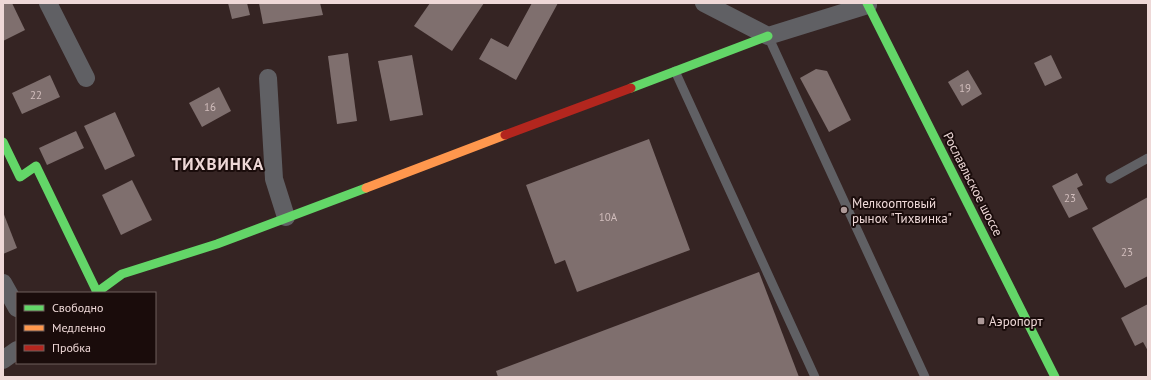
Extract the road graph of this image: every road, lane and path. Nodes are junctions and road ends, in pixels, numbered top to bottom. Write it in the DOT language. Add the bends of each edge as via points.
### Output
graph roads {
  1 [pos="48,3"];
  2 [pos="706,4"];
  3 [pos="867,4"];
  4 [pos="768,36"];
  5 [pos="675,71"];
  6 [pos="86,78"];
  7 [pos="268,78"];
  8 [pos="3,142"];
  9 [pos="1148,158"];
  10 [pos="1110,179"];
  11 [pos="286,217"];
  12 [pos="3,284"];
  13 [pos="96,292"];
  14 [pos="16,306"];
  15 [pos="16,351"];
  16 [pos="3,360"];
  17 [pos="815,377"];
  18 [pos="925,377"];
  19 [pos="1055,377"];
  1 -- 6 [label="street"];
  2 -- 4 [label="street"];
  3 -- 4 [label="street"];
  3 -- 19 [label="street, Рославльское шоссе"];
  4 -- 5 [label="street"];
  4 -- 18 [label="lane"];
  5 -- 11 [label="street"];
  5 -- 17 [label="lane"];
  7 -- 11 [label="street" via="274,179"];
  8 -- 13 [label="street" via="20,177 36,166"];
  9 -- 10 [label="lane"];
  11 -- 13 [label="street" via="217,244 122,274"];
  12 -- 14 [label="street"];
  15 -- 16 [label="street"];
}
